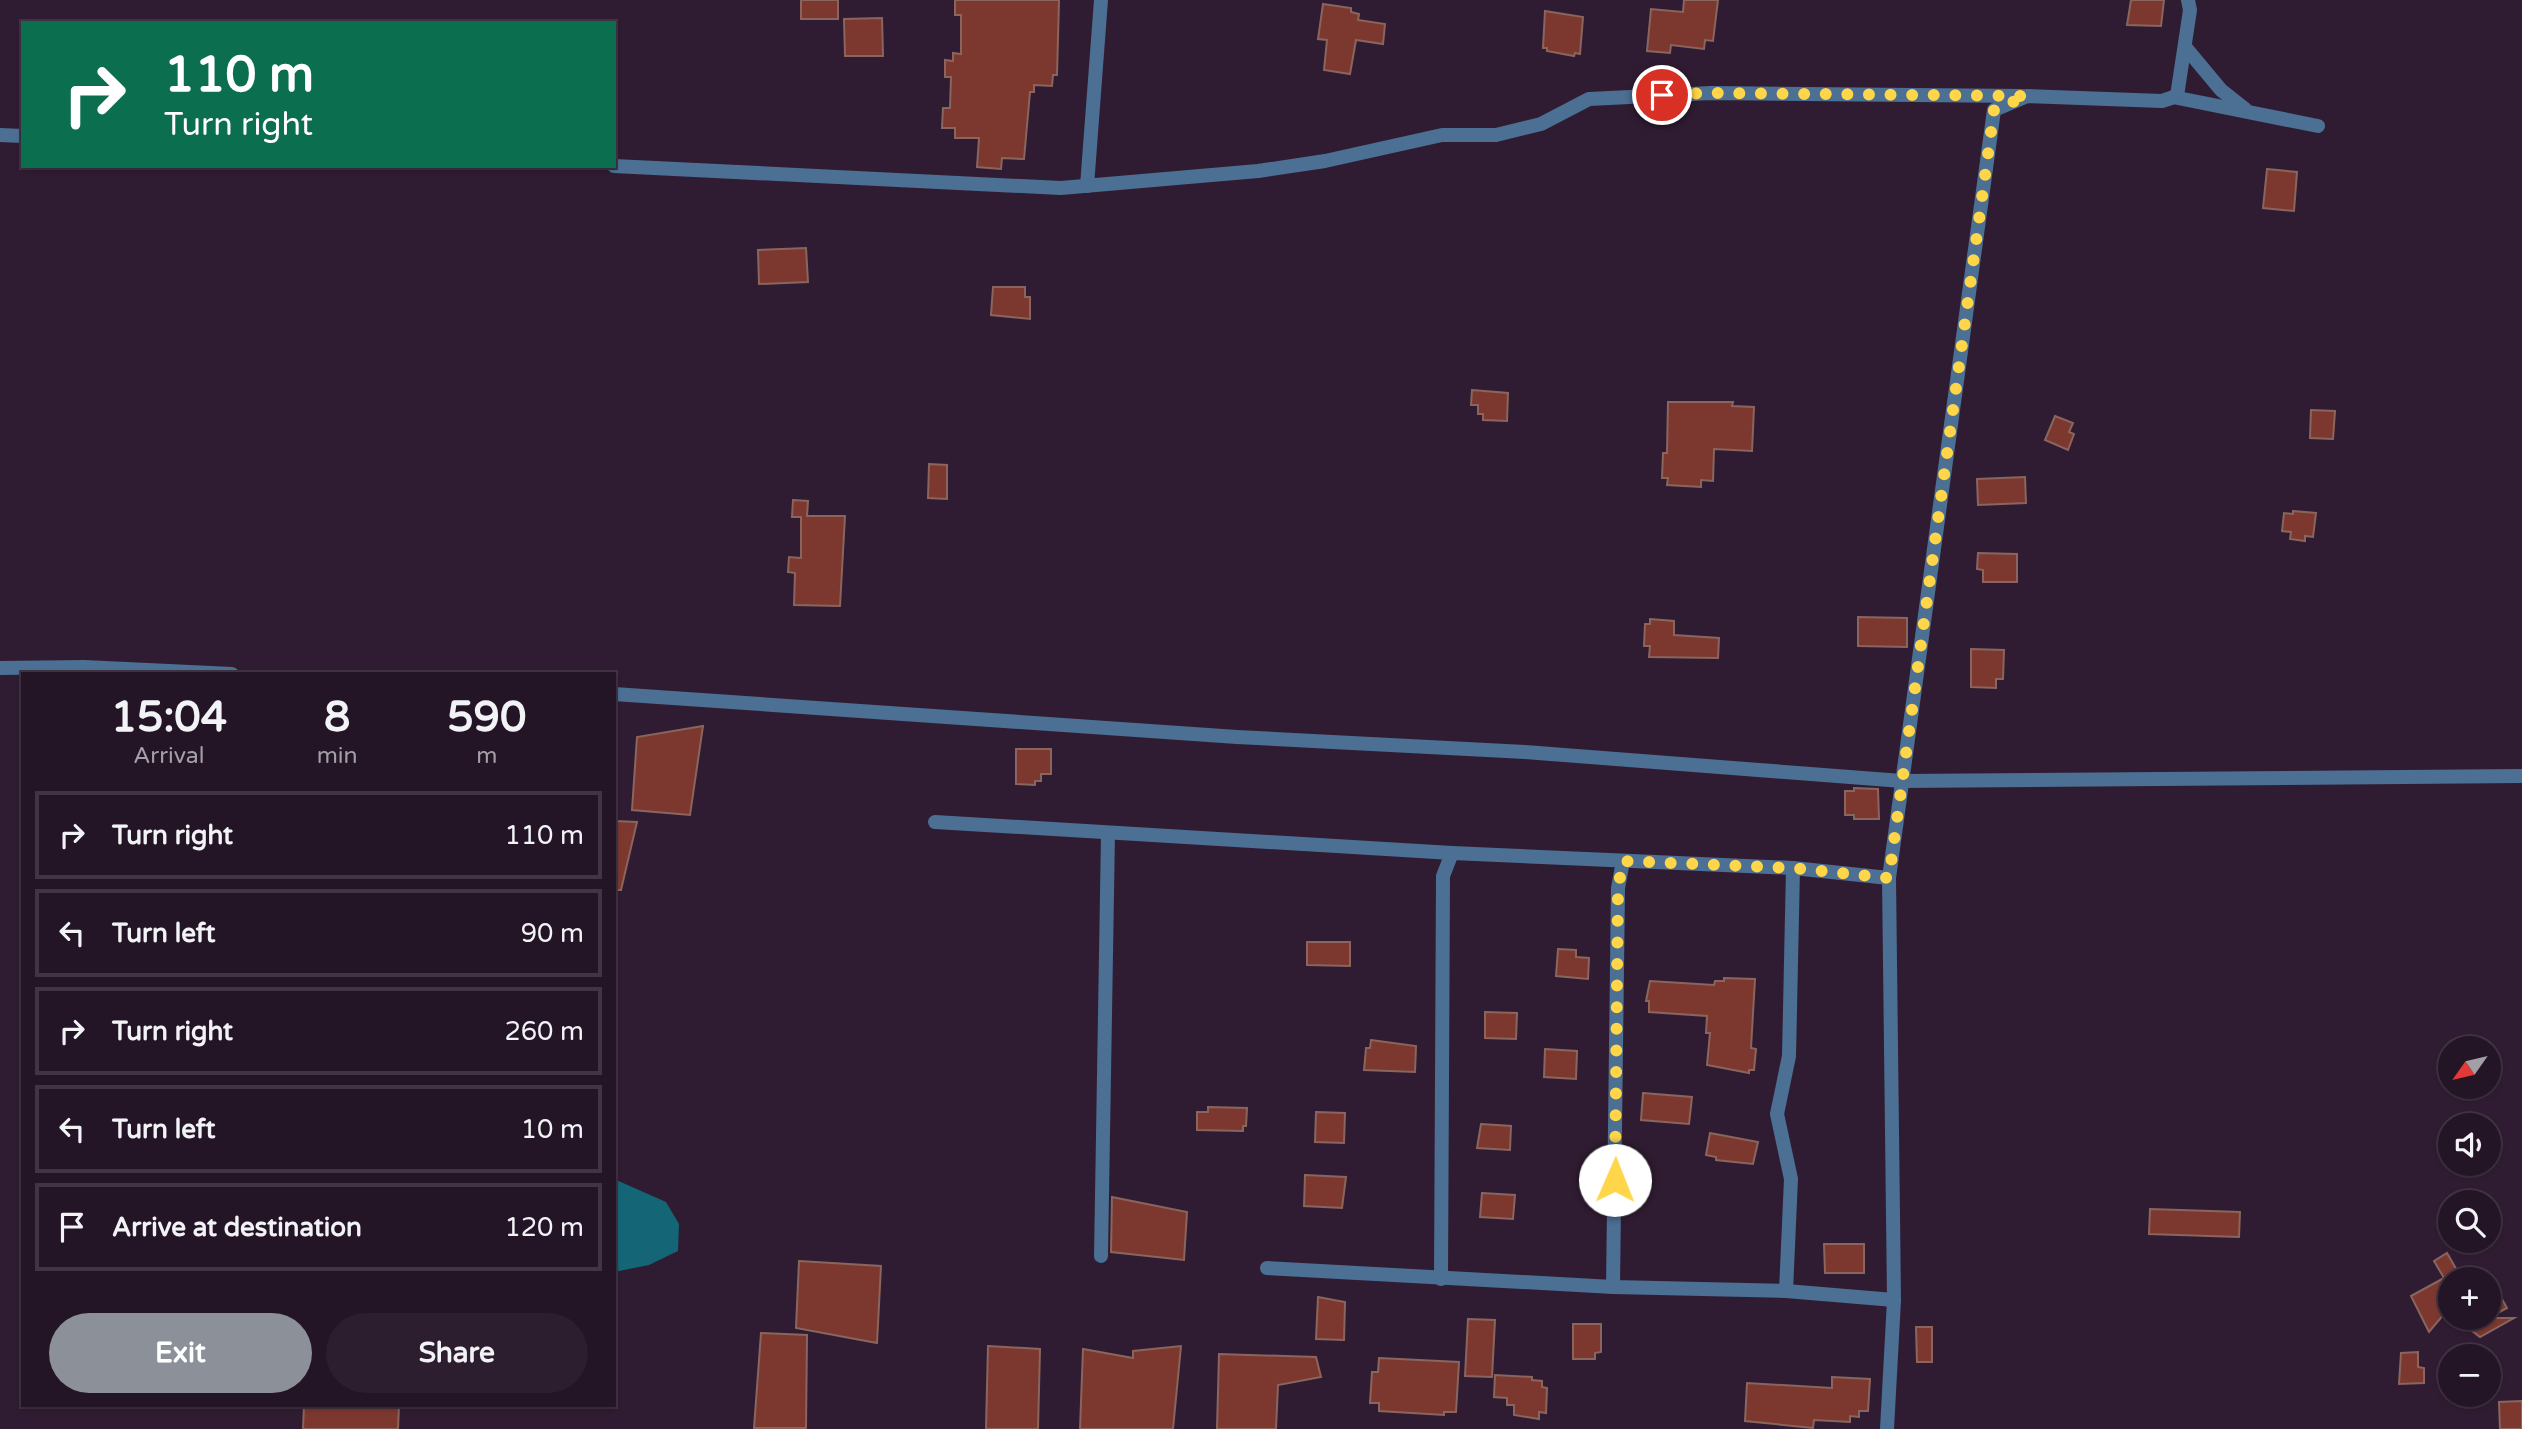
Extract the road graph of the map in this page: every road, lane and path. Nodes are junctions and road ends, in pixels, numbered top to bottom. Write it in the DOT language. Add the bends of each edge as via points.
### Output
graph roads {
  1 [pos="1101,0"];
  2 [pos="2188,0"];
  3 [pos="2186,48"];
  4 [pos="2027,96"];
  5 [pos="2173,97"];
  6 [pos="2249,113"];
  7 [pos="2318,126"];
  8 [pos="0,135"];
  9 [pos="21,136"];
  10 [pos="616,166"];
  11 [pos="1087,186"];
  12 [pos="0,668"];
  13 [pos="190,672"];
  14 [pos="616,695"];
  15 [pos="2522,776"];
  16 [pos="1902,781"];
  17 [pos="935,822"];
  18 [pos="1108,833"];
  19 [pos="1452,853"];
  20 [pos="1623,861"];
  21 [pos="1793,868"];
  22 [pos="1889,878"];
  23 [pos="1101,1256"];
  24 [pos="1267,1268"];
  25 [pos="1441,1279"];
  26 [pos="1613,1287"];
  27 [pos="1786,1291"];
  28 [pos="1894,1300"];
  29 [pos="1887,1429"];
  1 -- 11 [label="street"];
  2 -- 3 [label="street"];
  3 -- 5 [label="street" via="2177,96"];
  3 -- 6 [label="street" via="2221,90"];
  4 -- 5 [label="street" via="2162,101"];
  4 -- 11 [label="street" via="1711,93 1589,100 1541,124 1496,135 1442,135 1311,163"];
  4 -- 16 [label="street" via="1994,110"];
  5 -- 6 [label="street"];
  6 -- 7 [label="street"];
  8 -- 9 [label="street"];
  10 -- 11 [label="street"];
  12 -- 13 [label="street"];
  14 -- 16 [label="street" via="1525,752"];
  15 -- 16 [label="street"];
  16 -- 22 [label="street"];
  17 -- 18 [label="street"];
  18 -- 19 [label="street"];
  18 -- 23 [label="street"];
  19 -- 20 [label="street"];
  19 -- 25 [label="street" via="1443,876"];
  20 -- 21 [label="street"];
  20 -- 26 [label="street" via="1618,888"];
  21 -- 22 [label="street"];
  21 -- 27 [label="street" via="1789,1056 1777,1114 1791,1179"];
  22 -- 28 [label="street"];
  24 -- 25 [label="street"];
  25 -- 26 [label="street"];
  26 -- 27 [label="street"];
  27 -- 28 [label="street"];
  28 -- 29 [label="street"];
}
